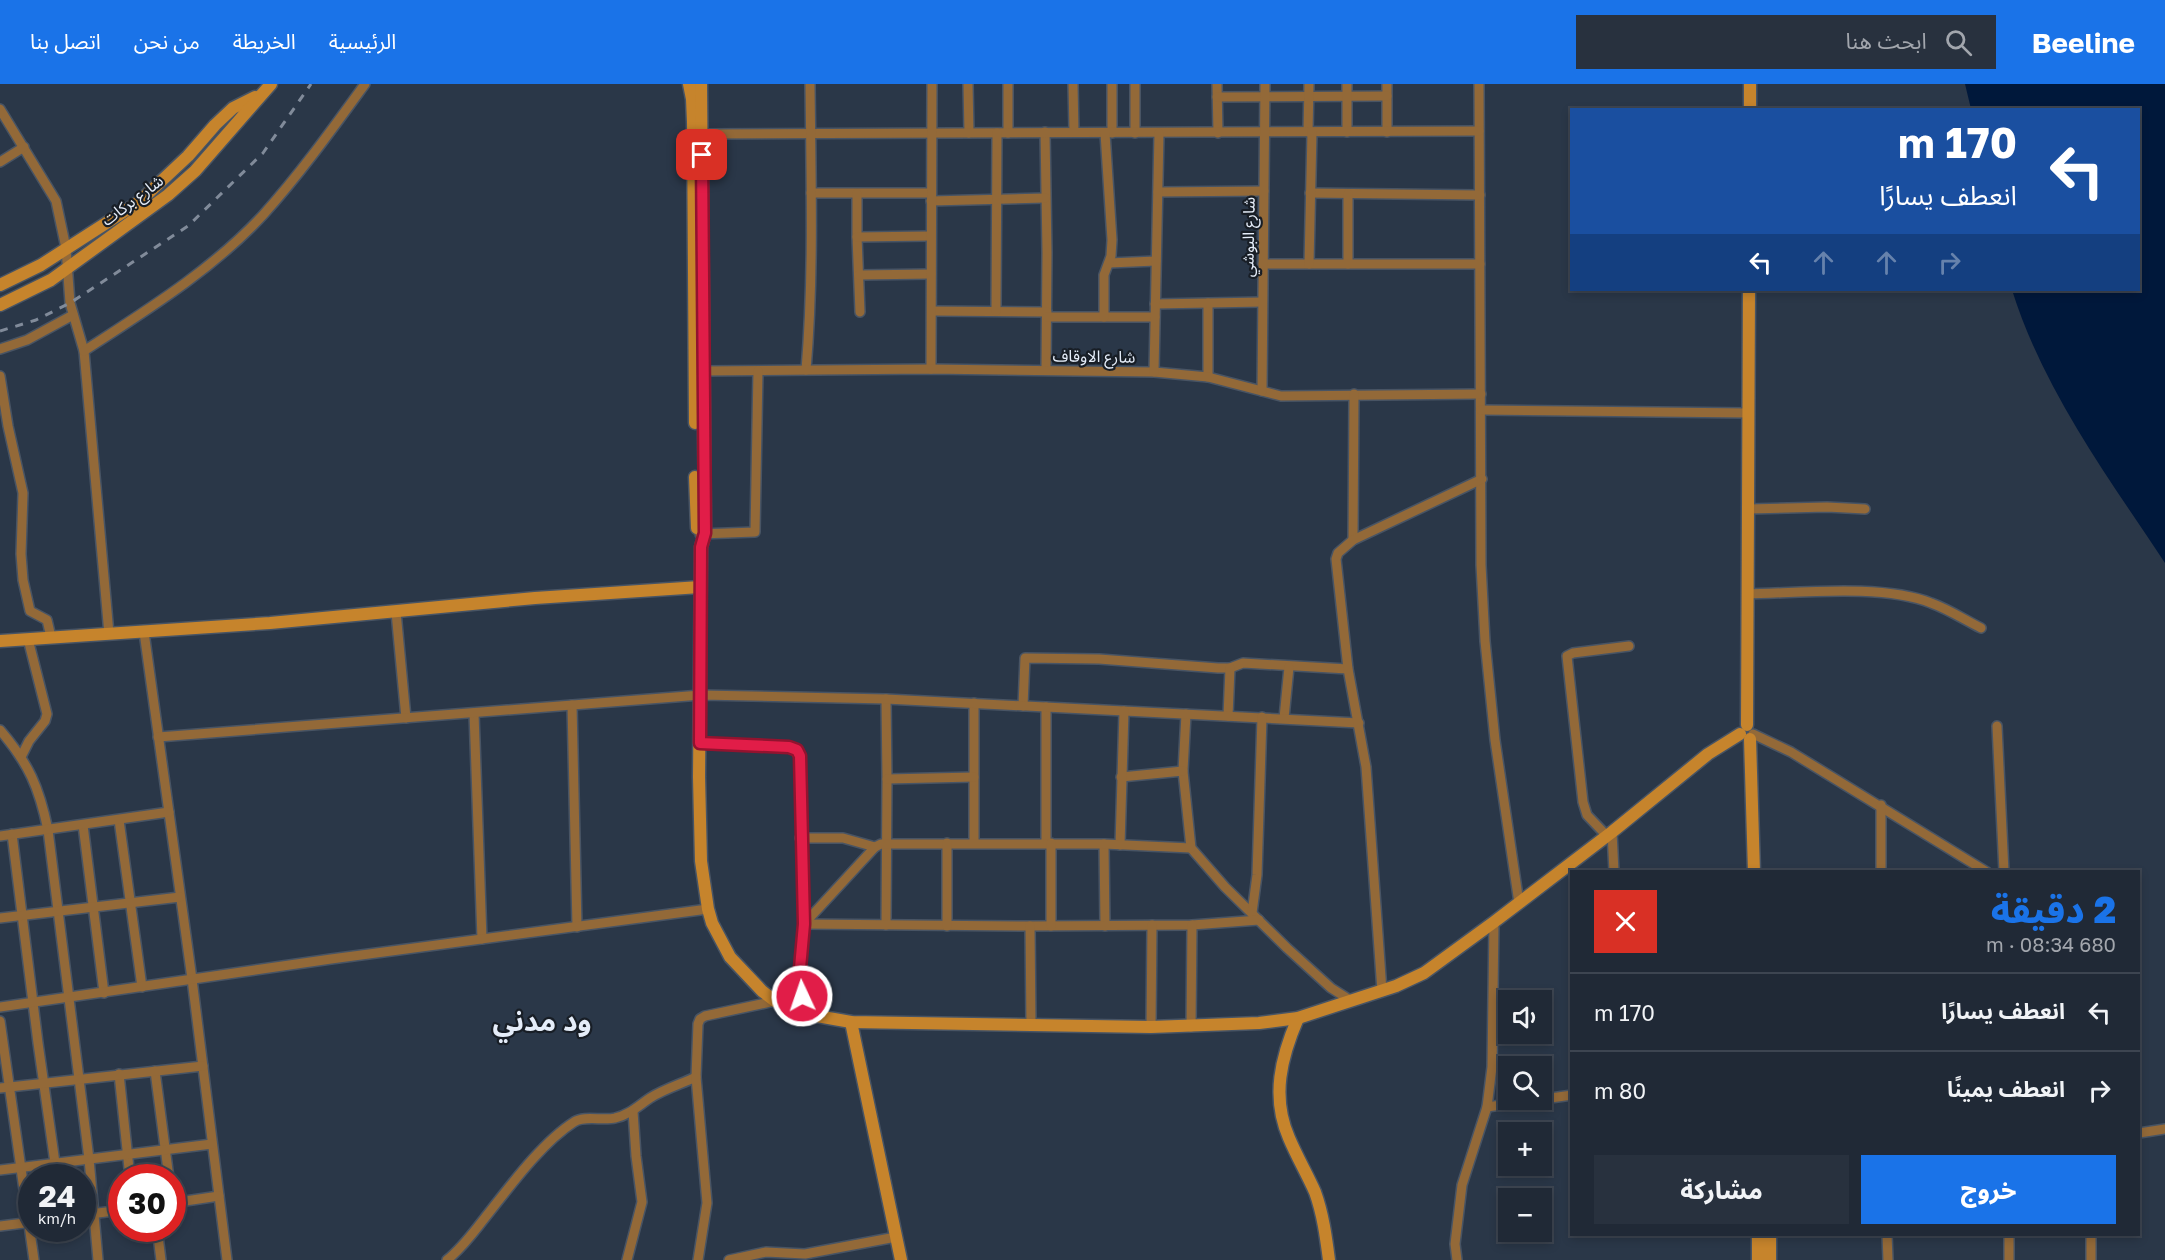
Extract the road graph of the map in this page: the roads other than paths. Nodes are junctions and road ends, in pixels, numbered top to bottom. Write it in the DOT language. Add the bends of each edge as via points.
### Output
graph roads {
  1 [pos="271,84"];
  2 [pos="365,84"];
  3 [pos="689,84"];
  4 [pos="701,84"];
  5 [pos="810,84"];
  6 [pos="932,84"];
  7 [pos="968,84"];
  8 [pos="1008,84"];
  9 [pos="1073,84"];
  10 [pos="1112,84"];
  11 [pos="1135,84"];
  12 [pos="1217,84"];
  13 [pos="1265,84"];
  14 [pos="1309,84"];
  15 [pos="1347,84"];
  16 [pos="1387,84"];
  17 [pos="1479,84"];
  18 [pos="1750,84"];
  19 [pos="261,93"];
  20 [pos="1348,96"];
  21 [pos="1387,96"];
  22 [pos="1217,97"];
  23 [pos="1265,97"];
  24 [pos="1309,97"];
  25 [pos="1750,108"];
  26 [pos="0,109"];
  27 [pos="1479,131"];
  28 [pos="1045,132"];
  29 [pos="1074,132"];
  30 [pos="1310,132"];
  31 [pos="1347,132"];
  32 [pos="1387,132"];
  33 [pos="969,133"];
  34 [pos="997,133"];
  35 [pos="1008,133"];
  36 [pos="1109,133"];
  37 [pos="1134,133"];
  38 [pos="1159,133"];
  39 [pos="1218,133"];
  40 [pos="1265,133"];
  41 [pos="698,134"];
  42 [pos="933,134"];
  43 [pos="811,135"];
  44 [pos="24,147"];
  45 [pos="0,162"];
  46 [pos="1264,191"];
  47 [pos="1158,192"];
  48 [pos="811,193"];
  49 [pos="1310,193"];
  50 [pos="857,194"];
  51 [pos="1348,194"];
  52 [pos="1480,195"];
  53 [pos="931,197"];
  54 [pos="1045,198"];
  55 [pos="996,200"];
  56 [pos="930,236"];
  57 [pos="857,237"];
  58 [pos="66,248"];
  59 [pos="1156,261"];
  60 [pos="1109,263"];
  61 [pos="1263,264"];
  62 [pos="1309,264"];
  63 [pos="1348,264"];
  64 [pos="1480,264"];
  65 [pos="69,266"];
  66 [pos="931,274"];
  67 [pos="859,275"];
  68 [pos="0,285"];
  69 [pos="1749,291"];
  70 [pos="1262,302"];
  71 [pos="1208,303"];
  72 [pos="1155,304"];
  73 [pos="0,305"];
  74 [pos="698,307"];
  75 [pos="932,311"];
  76 [pos="996,311"];
  77 [pos="860,312"];
  78 [pos="73,315"];
  79 [pos="1047,315"];
  80 [pos="1104,317"];
  81 [pos="1155,317"];
  82 [pos="0,349"];
  83 [pos="84,351"];
  84 [pos="931,369"];
  85 [pos="1046,369"];
  86 [pos="806,370"];
  87 [pos="703,371"];
  88 [pos="758,371"];
  89 [pos="1154,372"];
  90 [pos="0,376"];
  91 [pos="1208,377"];
  92 [pos="1262,391"];
  93 [pos="1354,394"];
  94 [pos="1481,394"];
  95 [pos="1480,410"];
  96 [pos="1748,412"];
  97 [pos="1482,479"];
  98 [pos="1748,509"];
  99 [pos="1865,509"];
  100 [pos="701,534"];
  101 [pos="1353,540"];
  102 [pos="700,587"];
  103 [pos="1747,594"];
  104 [pos="396,612"];
  105 [pos="1981,628"];
  106 [pos="144,632"];
  107 [pos="109,634"];
  108 [pos="51,637"];
  109 [pos="27,639"];
  110 [pos="0,641"];
  111 [pos="1629,646"];
  112 [pos="1289,667"];
  113 [pos="1230,668"];
  114 [pos="1348,669"];
  115 [pos="701,695"];
  116 [pos="886,699"];
  117 [pos="974,703"];
  118 [pos="572,705"];
  119 [pos="1023,706"];
  120 [pos="1046,707"];
  121 [pos="1124,711"];
  122 [pos="474,713"];
  123 [pos="1186,714"];
  124 [pos="1228,716"];
  125 [pos="1262,717"];
  126 [pos="405,718"];
  127 [pos="1284,718"];
  128 [pos="1359,723"];
  129 [pos="1997,726"];
  130 [pos="0,730"];
  131 [pos="1747,733"];
  132 [pos="158,737"];
  133 [pos="4,741"];
  134 [pos="700,743"];
  135 [pos="21,757"];
  136 [pos="1183,771"];
  137 [pos="974,777"];
  138 [pos="1121,777"];
  139 [pos="887,779"];
  140 [pos="1881,805"];
  141 [pos="169,812"];
  142 [pos="119,820"];
  143 [pos="83,825"];
  144 [pos="48,830"];
  145 [pos="12,834"];
  146 [pos="1610,834"];
  147 [pos="0,836"];
  148 [pos="800,838"];
  149 [pos="886,843"];
  150 [pos="947,843"];
  151 [pos="974,843"];
  152 [pos="1048,843"];
  153 [pos="1104,844"];
  154 [pos="1120,845"];
  155 [pos="875,847"];
  156 [pos="1191,848"];
  157 [pos="1614,870"];
  158 [pos="1754,870"];
  159 [pos="1881,870"];
  160 [pos="1984,870"];
  161 [pos="2004,870"];
  162 [pos="180,897"];
  163 [pos="130,902"];
  164 [pos="1519,903"];
  165 [pos="94,907"];
  166 [pos="708,909"];
  167 [pos="58,911"];
  168 [pos="21,916"];
  169 [pos="1255,917"];
  170 [pos="0,918"];
  171 [pos="1494,922"];
  172 [pos="804,924"];
  173 [pos="886,925"];
  174 [pos="1152,925"];
  175 [pos="1192,925"];
  176 [pos="946,926"];
  177 [pos="1051,926"];
  178 [pos="1105,926"];
  179 [pos="577,927"];
  180 [pos="1030,927"];
  181 [pos="482,939"];
  182 [pos="192,979"];
  183 [pos="142,987"];
  184 [pos="1382,991"];
  185 [pos="104,993"];
  186 [pos="68,998"];
  187 [pos="1350,1000"];
  188 [pos="775,1001"];
  189 [pos="33,1002"];
  190 [pos="0,1007"];
  191 [pos="814,1016"];
  192 [pos="1298,1018"];
  193 [pos="0,1021"];
  194 [pos="851,1022"];
  195 [pos="1031,1025"];
  196 [pos="1151,1027"];
  197 [pos="1191,1027"];
  198 [pos="203,1066"];
  199 [pos="155,1071"];
  200 [pos="119,1074"];
  201 [pos="696,1077"];
  202 [pos="79,1078"];
  203 [pos="43,1082"];
  204 [pos="4,1087"];
  205 [pos="1570,1095"];
  206 [pos="1487,1107"];
  207 [pos="633,1111"];
  208 [pos="2165,1129"];
  209 [pos="2140,1133"];
  210 [pos="212,1144"];
  211 [pos="165,1149"];
  212 [pos="129,1154"];
  213 [pos="89,1159"];
  214 [pos="56,1163"];
  215 [pos="19,1164"];
  216 [pos="47,1164"];
  217 [pos="89,1164"];
  218 [pos="129,1164"];
  219 [pos="167,1164"];
  220 [pos="18,1167"];
  221 [pos="0,1170"];
  222 [pos="219,1196"];
  223 [pos="186,1201"];
  224 [pos="18,1224"];
  225 [pos="0,1226"];
  226 [pos="1758,1236"];
  227 [pos="1770,1236"];
  228 [pos="1887,1236"];
  229 [pos="2009,1236"];
  230 [pos="2091,1236"];
  231 [pos="896,1237"];
  232 [pos="32,1242"];
  233 [pos="94,1242"];
  234 [pos="159,1242"];
  235 [pos="34,1260"];
  236 [pos="98,1260"];
  237 [pos="161,1260"];
  238 [pos="227,1260"];
  239 [pos="447,1260"];
  240 [pos="627,1260"];
  241 [pos="698,1260"];
  242 [pos="729,1260"];
  243 [pos="901,1260"];
  244 [pos="1329,1260"];
  245 [pos="1456,1260"];
  246 [pos="1758,1260"];
  247 [pos="1770,1260"];
  248 [pos="1888,1260"];
  249 [pos="2009,1260"];
  250 [pos="2091,1260"];
  1 -- 19 [label="main road, شارع بركات"];
  2 -- 83 [label="street" via="282,193 240,238 191,279"];
  3 -- 41 [label="main road"];
  4 -- 41 [label="main road"];
  5 -- 43 [label="street"];
  6 -- 42 [label="street"];
  7 -- 33 [label="street"];
  8 -- 35 [label="street"];
  9 -- 29 [label="street"];
  10 -- 36 [label="street"];
  11 -- 37 [label="street"];
  12 -- 22 [label="street"];
  13 -- 23 [label="street, شارع البوشي"];
  14 -- 24 [label="street"];
  15 -- 20 [label="street"];
  16 -- 21 [label="street"];
  17 -- 27 [label="street"];
  18 -- 25 [label="main road"];
  19 -- 58 [label="main road, شارع بركات" via="233,108 139,202"];
  19 -- 65 [label="main road, شارع بركات" via="195,171"];
  20 -- 21 [label="street"];
  20 -- 24 [label="street"];
  20 -- 31 [label="street"];
  21 -- 32 [label="street"];
  22 -- 23 [label="street"];
  22 -- 39 [label="street"];
  23 -- 24 [label="street"];
  23 -- 40 [label="street, شارع البوشي"];
  24 -- 30 [label="street"];
  26 -- 44 [label="street"];
  27 -- 32 [label="street"];
  27 -- 52 [label="street"];
  28 -- 29 [label="street"];
  28 -- 35 [label="street"];
  28 -- 54 [label="street"];
  29 -- 36 [label="street"];
  30 -- 31 [label="street"];
  30 -- 40 [label="street"];
  30 -- 49 [label="street"];
  31 -- 32 [label="street"];
  33 -- 34 [label="street"];
  33 -- 42 [label="street"];
  34 -- 35 [label="street"];
  34 -- 55 [label="street"];
  36 -- 37 [label="street"];
  36 -- 60 [label="street"];
  37 -- 38 [label="street"];
  38 -- 39 [label="street"];
  38 -- 47 [label="street"];
  39 -- 40 [label="street"];
  40 -- 46 [label="street, شارع البوشي"];
  41 -- 43 [label="street"];
  41 -- 74 [label="main road"];
  42 -- 43 [label="street"];
  42 -- 53 [label="street"];
  43 -- 48 [label="street"];
  44 -- 45 [label="street"];
  44 -- 58 [label="street" via="56,201"];
  46 -- 47 [label="street"];
  46 -- 61 [label="street, شارع البوشي"];
  47 -- 59 [label="street"];
  48 -- 50 [label="street"];
  48 -- 86 [label="street"];
  49 -- 51 [label="street"];
  49 -- 62 [label="street"];
  50 -- 53 [label="street"];
  50 -- 57 [label="street"];
  51 -- 52 [label="street"];
  51 -- 63 [label="street"];
  52 -- 64 [label="street"];
  53 -- 55 [label="street"];
  53 -- 56 [label="street"];
  54 -- 55 [label="street"];
  54 -- 79 [label="street"];
  55 -- 76 [label="street"];
  56 -- 57 [label="street"];
  56 -- 66 [label="street"];
  57 -- 67 [label="street"];
  58 -- 65 [label="street"];
  58 -- 68 [label="main road, شارع بركات"];
  59 -- 60 [label="street"];
  59 -- 72 [label="street"];
  60 -- 80 [label="street" via="1104,275"];
  61 -- 62 [label="street"];
  61 -- 70 [label="street, شارع البوشي"];
  62 -- 63 [label="street"];
  63 -- 64 [label="street"];
  64 -- 94 [label="street"];
  65 -- 73 [label="main road, شارع بركات" via="51,280"];
  65 -- 78 [label="street" via="67,283"];
  66 -- 67 [label="street"];
  66 -- 75 [label="street"];
  67 -- 77 [label="street"];
  69 -- 96 [label="main road"];
  70 -- 71 [label="street"];
  70 -- 92 [label="street, شارع البوشي"];
  71 -- 72 [label="street"];
  71 -- 91 [label="street"];
  72 -- 81 [label="street"];
  74 -- 87 [label="main road"];
  74 -- 100 [label="main road"];
  75 -- 76 [label="street"];
  75 -- 84 [label="street"];
  76 -- 79 [label="street"];
  78 -- 82 [label="street" via="44,332"];
  78 -- 83 [label="street"];
  79 -- 80 [label="street"];
  79 -- 85 [label="street"];
  80 -- 81 [label="street"];
  81 -- 89 [label="street"];
  83 -- 107 [label="street"];
  84 -- 85 [label="street, شارع الاوقاف"];
  84 -- 86 [label="street, شارع الاوقاف"];
  85 -- 89 [label="street, شارع الاوقاف"];
  86 -- 88 [label="street, شارع الاوقاف"];
  87 -- 88 [label="street, شارع الاوقاف"];
  87 -- 100 [label="main road"];
  88 -- 100 [label="street" via="756,530"];
  89 -- 91 [label="street, شارع الاوقاف"];
  90 -- 108 [label="street" via="22,493 23,580 30,611 47,620"];
  91 -- 92 [label="street, شارع الاوقاف"];
  92 -- 93 [label="street, شارع الاوقاف" via="1281,396"];
  93 -- 94 [label="street, شارع الاوقاف"];
  93 -- 101 [label="street"];
  94 -- 95 [label="street"];
  95 -- 96 [label="street"];
  95 -- 97 [label="street"];
  96 -- 98 [label="main road"];
  97 -- 101 [label="street"];
  97 -- 164 [label="street" via="1485,641"];
  98 -- 99 [label="street"];
  98 -- 103 [label="main road"];
  100 -- 102 [label="main road"];
  101 -- 114 [label="street" via="1336,559"];
  102 -- 104 [label="main road"];
  102 -- 115 [label="main road"];
  103 -- 105 [label="street" via="1902,595 1931,603"];
  103 -- 131 [label="main road"];
  104 -- 106 [label="main road"];
  104 -- 126 [label="street"];
  106 -- 107 [label="main road"];
  106 -- 132 [label="street"];
  107 -- 108 [label="main road"];
  108 -- 109 [label="main road"];
  109 -- 110 [label="main road"];
  109 -- 135 [label="street" via="47,714"];
  111 -- 146 [label="street" via="1567,656 1583,802 1587,815"];
  112 -- 113 [label="street" via="1243,663"];
  112 -- 114 [label="street"];
  112 -- 127 [label="street"];
  113 -- 119 [label="street" via="1025,658"];
  113 -- 124 [label="street"];
  114 -- 128 [label="street"];
  115 -- 116 [label="street"];
  115 -- 118 [label="street"];
  115 -- 134 [label="main road"];
  116 -- 117 [label="street"];
  116 -- 139 [label="street"];
  117 -- 119 [label="street"];
  117 -- 137 [label="street"];
  118 -- 122 [label="street"];
  118 -- 179 [label="street"];
  119 -- 120 [label="street"];
  120 -- 121 [label="street"];
  120 -- 152 [label="street"];
  121 -- 123 [label="street"];
  121 -- 138 [label="street"];
  122 -- 126 [label="street"];
  122 -- 181 [label="street"];
  123 -- 124 [label="street"];
  123 -- 136 [label="street"];
  124 -- 125 [label="street"];
  125 -- 127 [label="street"];
  125 -- 169 [label="street"];
  126 -- 132 [label="street"];
  127 -- 128 [label="street"];
  128 -- 184 [label="street" via="1366,767"];
  129 -- 161 [label="street"];
  130 -- 133 [label="street"];
  131 -- 140 [label="street" via="1777,744"];
  131 -- 146 [label="main road" via="1708,754"];
  131 -- 158 [label="main road"];
  132 -- 141 [label="street"];
  133 -- 135 [label="street"];
  134 -- 148 [label="street" via="797,750"];
  134 -- 166 [label="main road" via="700,831"];
  135 -- 144 [label="street" via="36,785"];
  136 -- 138 [label="street"];
  136 -- 156 [label="street"];
  137 -- 139 [label="street"];
  137 -- 151 [label="street"];
  138 -- 154 [label="street"];
  139 -- 149 [label="street"];
  140 -- 159 [label="street"];
  140 -- 160 [label="street"];
  141 -- 142 [label="street"];
  141 -- 162 [label="street"];
  142 -- 143 [label="street"];
  142 -- 163 [label="street"];
  143 -- 144 [label="street"];
  143 -- 165 [label="street"];
  144 -- 145 [label="street"];
  144 -- 167 [label="street"];
  145 -- 147 [label="street"];
  145 -- 168 [label="street"];
  146 -- 157 [label="street"];
  146 -- 164 [label="main road"];
  148 -- 155 [label="street" via="843,838"];
  148 -- 172 [label="street"];
  149 -- 150 [label="street"];
  149 -- 155 [label="street"];
  149 -- 173 [label="street"];
  150 -- 151 [label="street"];
  150 -- 176 [label="street"];
  151 -- 152 [label="street"];
  152 -- 153 [label="street"];
  152 -- 177 [label="street"];
  153 -- 154 [label="street"];
  153 -- 178 [label="street"];
  154 -- 156 [label="street"];
  155 -- 172 [label="street"];
  156 -- 169 [label="street"];
  162 -- 163 [label="street"];
  162 -- 182 [label="street"];
  163 -- 165 [label="street"];
  163 -- 183 [label="street"];
  164 -- 171 [label="main road"];
  165 -- 167 [label="street"];
  165 -- 185 [label="street"];
  166 -- 179 [label="street"];
  166 -- 188 [label="main road" via="730,957"];
  167 -- 168 [label="street"];
  167 -- 186 [label="street"];
  168 -- 170 [label="street"];
  168 -- 189 [label="street"];
  169 -- 175 [label="street"];
  169 -- 187 [label="street" via="1331,988"];
  171 -- 184 [label="main road" via="1424,973"];
  171 -- 206 [label="street" via="1492,1067"];
  172 -- 173 [label="street"];
  172 -- 191 [label="street" via="801,990"];
  173 -- 176 [label="street"];
  174 -- 175 [label="street"];
  174 -- 178 [label="street"];
  174 -- 196 [label="street"];
  175 -- 197 [label="street"];
  176 -- 180 [label="street"];
  177 -- 178 [label="street"];
  177 -- 180 [label="street"];
  179 -- 181 [label="street"];
  180 -- 195 [label="street"];
  181 -- 182 [label="street"];
  182 -- 183 [label="street"];
  182 -- 198 [label="street"];
  183 -- 185 [label="street"];
  184 -- 187 [label="main road"];
  185 -- 186 [label="street"];
  186 -- 189 [label="street"];
  186 -- 202 [label="street"];
  187 -- 192 [label="main road"];
  188 -- 191 [label="main road"];
  188 -- 201 [label="street" via="700,1019"];
  189 -- 190 [label="street"];
  189 -- 203 [label="street"];
  191 -- 194 [label="main road"];
  192 -- 197 [label="main road"];
  192 -- 244 [label="main road" via="1281,1064 1278,1090 1287,1135 1320,1208"];
  193 -- 204 [label="street"];
  194 -- 195 [label="main road"];
  194 -- 231 [label="main road"];
  195 -- 196 [label="main road"];
  196 -- 197 [label="main road"];
  198 -- 199 [label="street"];
  198 -- 210 [label="street"];
  199 -- 200 [label="street"];
  199 -- 211 [label="street"];
  200 -- 202 [label="street"];
  200 -- 212 [label="street"];
  201 -- 207 [label="street" via="650,1098"];
  201 -- 241 [label="street" via="707,1203"];
  202 -- 203 [label="street"];
  202 -- 213 [label="street"];
  203 -- 204 [label="street"];
  203 -- 214 [label="street"];
  204 -- 215 [label="street"];
  205 -- 206 [label="street"];
  206 -- 245 [label="street" via="1462,1185"];
  207 -- 239 [label="street" via="611,1119 574,1122 542,1151 459,1251"];
  207 -- 240 [label="street" via="642,1202"];
  208 -- 209 [label="street"];
  210 -- 211 [label="street"];
  210 -- 222 [label="street"];
  211 -- 212 [label="street"];
  211 -- 219 [label="street"];
  212 -- 213 [label="street"];
  212 -- 218 [label="street"];
  213 -- 214 [label="street"];
  213 -- 217 [label="street"];
  214 -- 216 [label="street"];
  220 -- 221 [label="street"];
  222 -- 223 [label="street"];
  222 -- 238 [label="street"];
  224 -- 225 [label="street"];
  226 -- 246 [label="main road"];
  227 -- 247 [label="main road"];
  228 -- 248 [label="street"];
  229 -- 249 [label="street"];
  230 -- 250 [label="street"];
  231 -- 242 [label="street" via="805,1254 766,1252"];
  231 -- 243 [label="main road"];
  232 -- 235 [label="street"];
  233 -- 236 [label="street"];
  234 -- 237 [label="street"];
}
